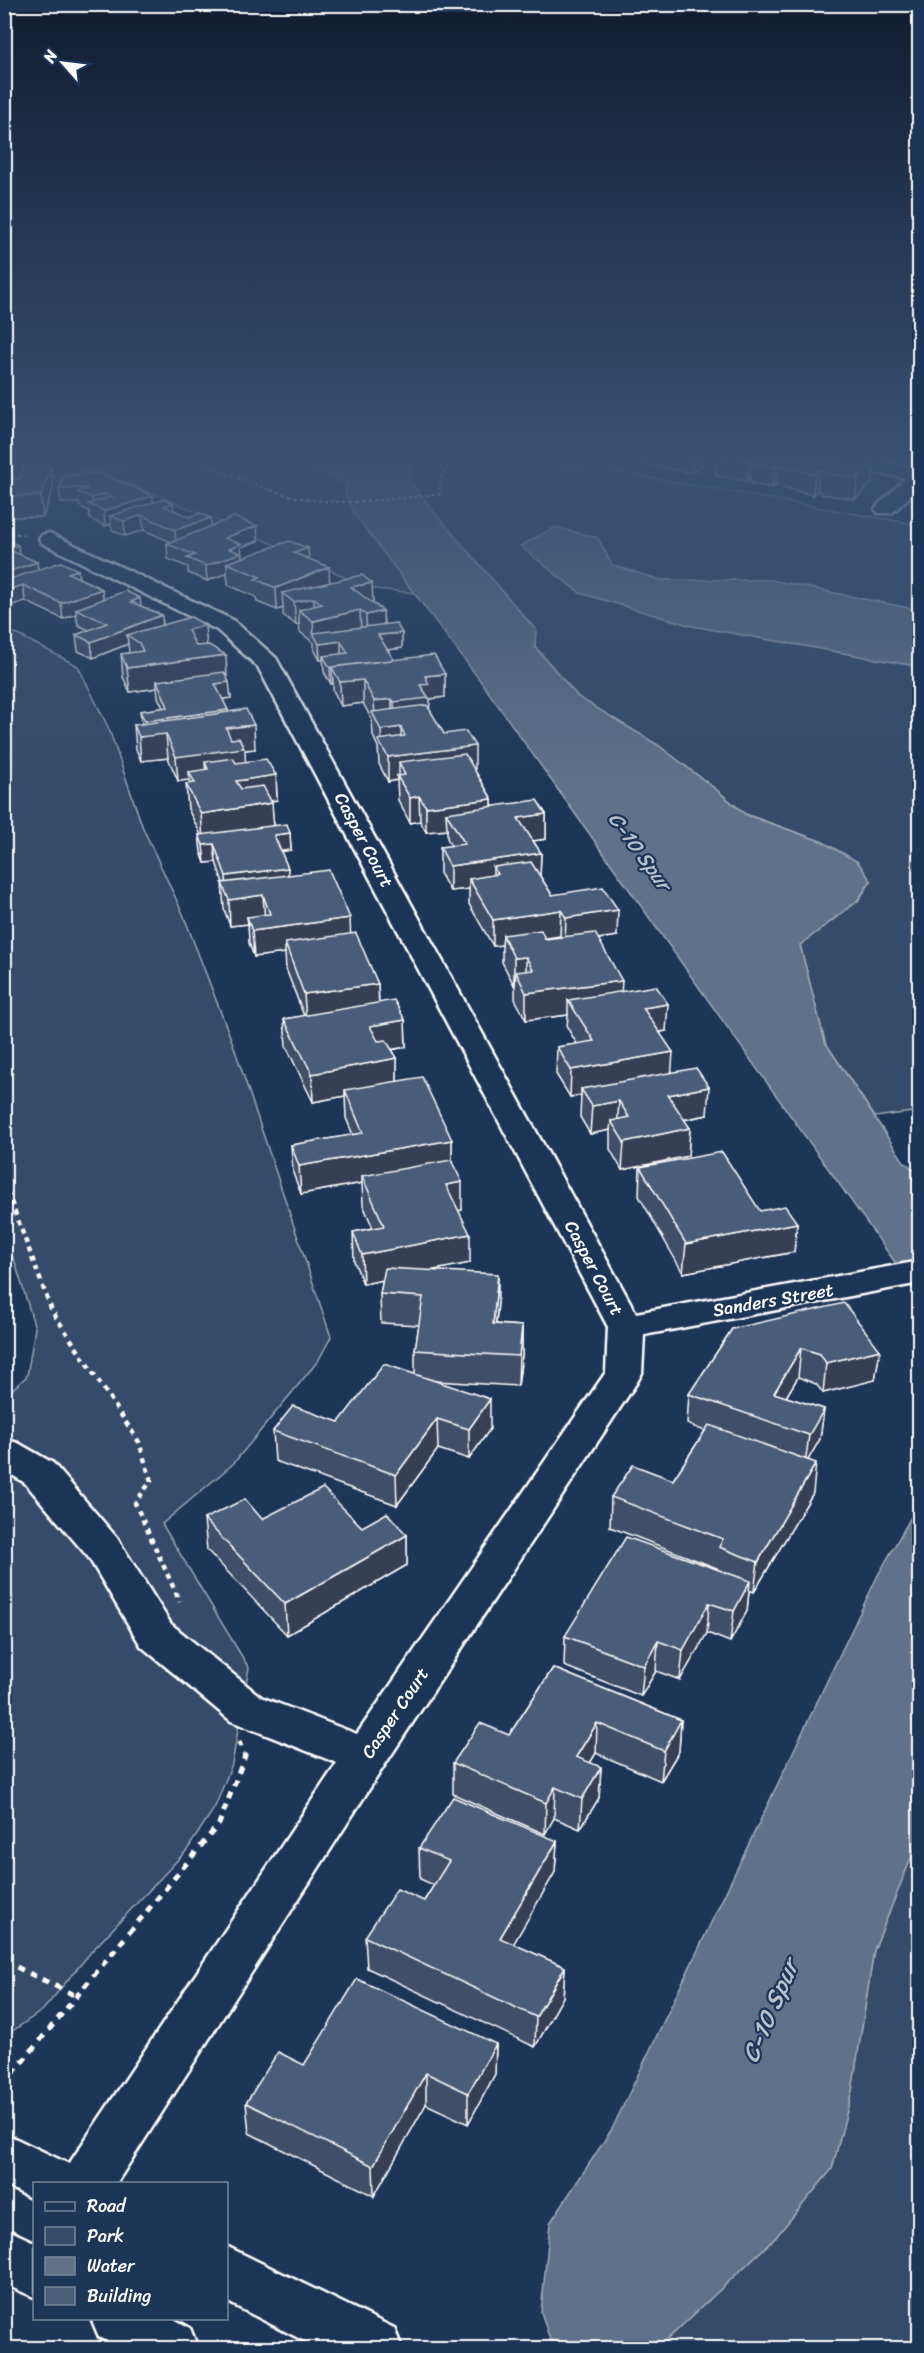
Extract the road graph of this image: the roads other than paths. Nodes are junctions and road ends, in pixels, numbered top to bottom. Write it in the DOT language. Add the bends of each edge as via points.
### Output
graph roads {
  1 [pos="114,571"];
  2 [pos="912,1274"];
  3 [pos="626,1327"];
  4 [pos="4,1452"];
  5 [pos="366,1756"];
  6 [pos="4,2157"];
  7 [pos="52,2182"];
  8 [pos="87,2182"];
  9 [pos="228,2273"];
  10 [pos="120,2320"];
  11 [pos="170,2349"];
  12 [pos="374,2349"];
  1 -- 3 [label="street, Casper Court" via="225,625 268,663"];
  2 -- 3 [label="street, Sanders Street"];
  3 -- 5 [label="street, Casper Court" via="624,1373"];
  4 -- 5 [label="street" via="39,1473 103,1548 156,1635 246,1709"];
  5 -- 8 [label="street, Casper Court"];
  6 -- 7 [label="street"];
  9 -- 12 [label="street"];
  10 -- 11 [label="street"];
}
